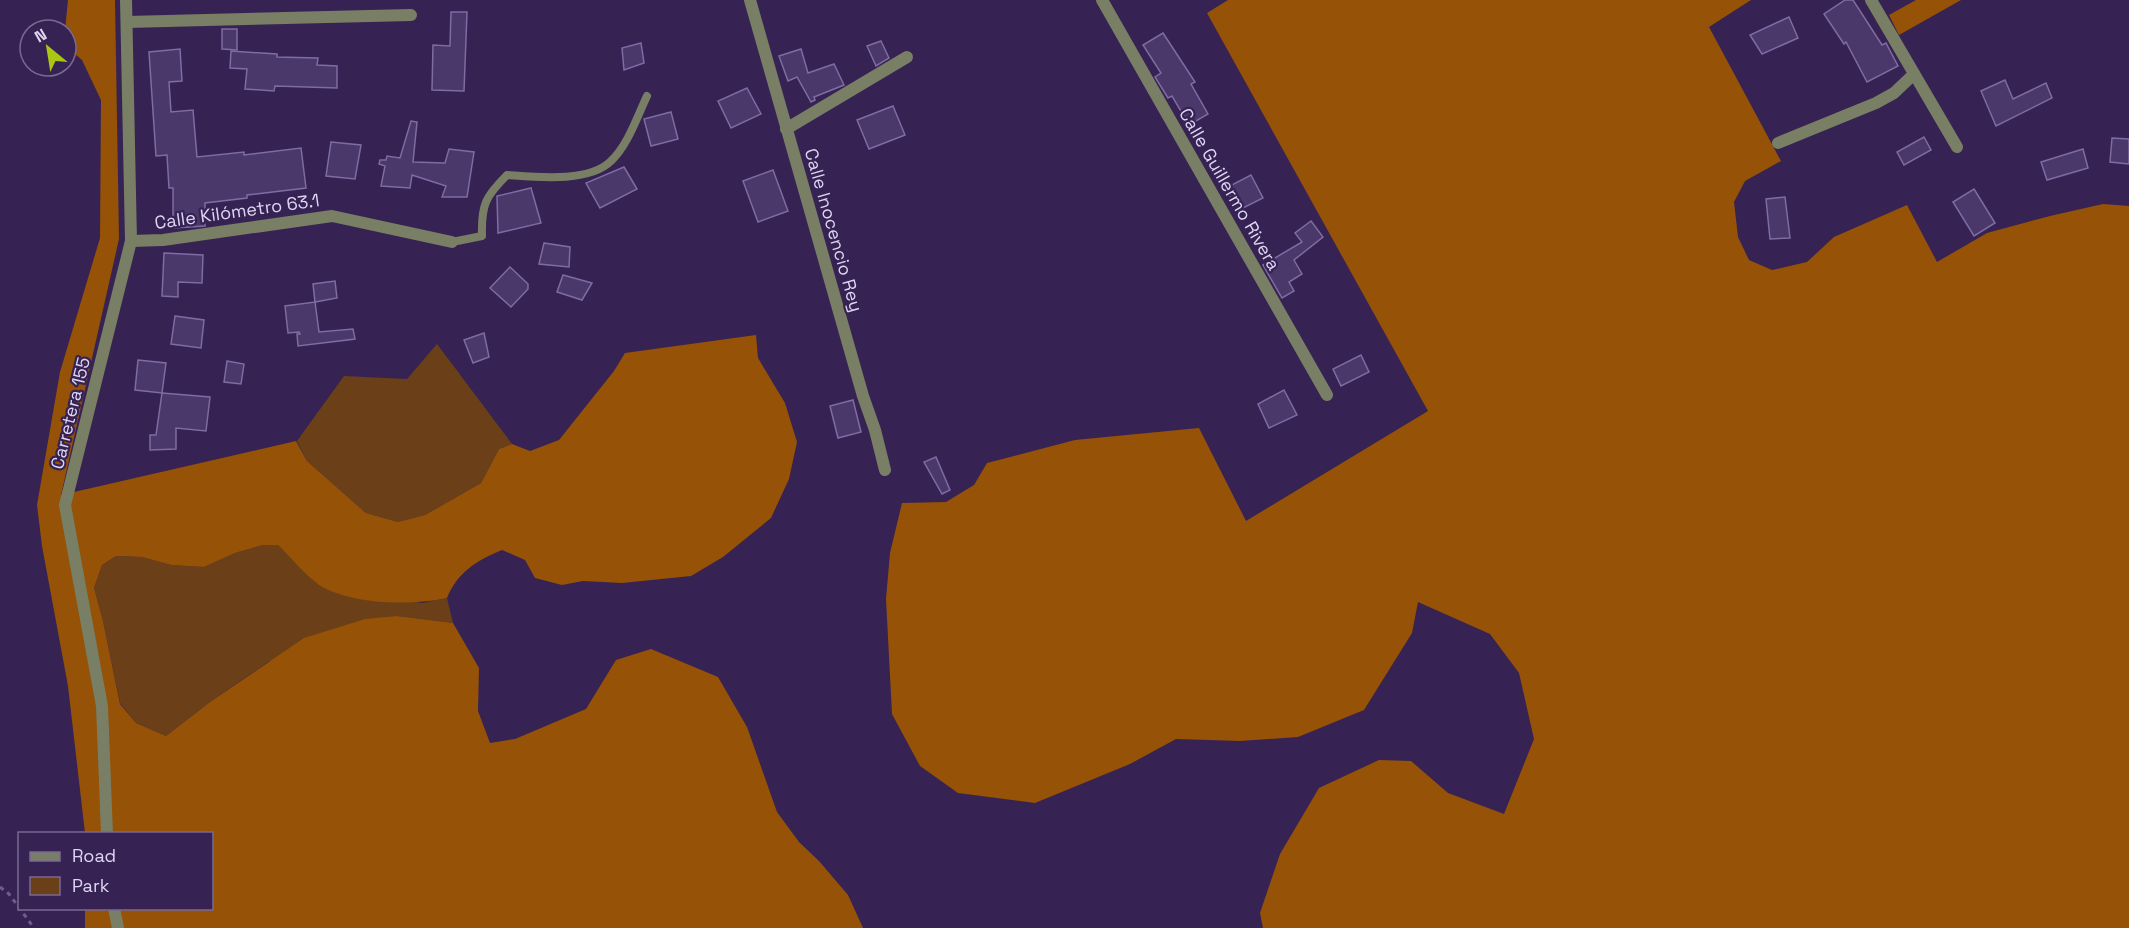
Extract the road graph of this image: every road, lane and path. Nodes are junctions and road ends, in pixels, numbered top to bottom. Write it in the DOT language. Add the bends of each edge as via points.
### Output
graph roads {
  1 [pos="126,0"];
  2 [pos="750,0"];
  3 [pos="1102,0"];
  4 [pos="1871,0"];
  5 [pos="411,15"];
  6 [pos="127,22"];
  7 [pos="907,57"];
  8 [pos="1914,74"];
  9 [pos="647,96"];
  10 [pos="786,129"];
  11 [pos="1778,143"];
  12 [pos="1956,147"];
  13 [pos="131,241"];
  14 [pos="452,242"];
  15 [pos="1327,395"];
  16 [pos="885,470"];
  17 [pos="107,832"];
  18 [pos="0,887"];
  19 [pos="18,906"];
  20 [pos="21,910"];
  21 [pos="114,910"];
  22 [pos="34,928"];
  23 [pos="118,928"];
  1 -- 6 [label="street, Carretera 155"];
  2 -- 10 [label="street, Calle Inocencio Rey"];
  3 -- 15 [label="street, Calle Guillermo Rivera"];
  4 -- 8 [label="street"];
  5 -- 6 [label="street"];
  6 -- 13 [label="street, Carretera 155"];
  7 -- 10 [label="street"];
  8 -- 11 [label="street" via="1876,104"];
  8 -- 12 [label="street"];
  9 -- 14 [label="lane" via="611,162 576,176 507,175 490,192 482,211 482,236"];
  10 -- 16 [label="street, Calle Inocencio Rey"];
  13 -- 14 [label="street, Calle Kilómetro 63.1" via="332,216"];
  13 -- 17 [label="street, Carretera 155" via="65,505 102,706"];
  18 -- 19 [label="path"];
  20 -- 22 [label="path"];
  21 -- 23 [label="street"];
}
